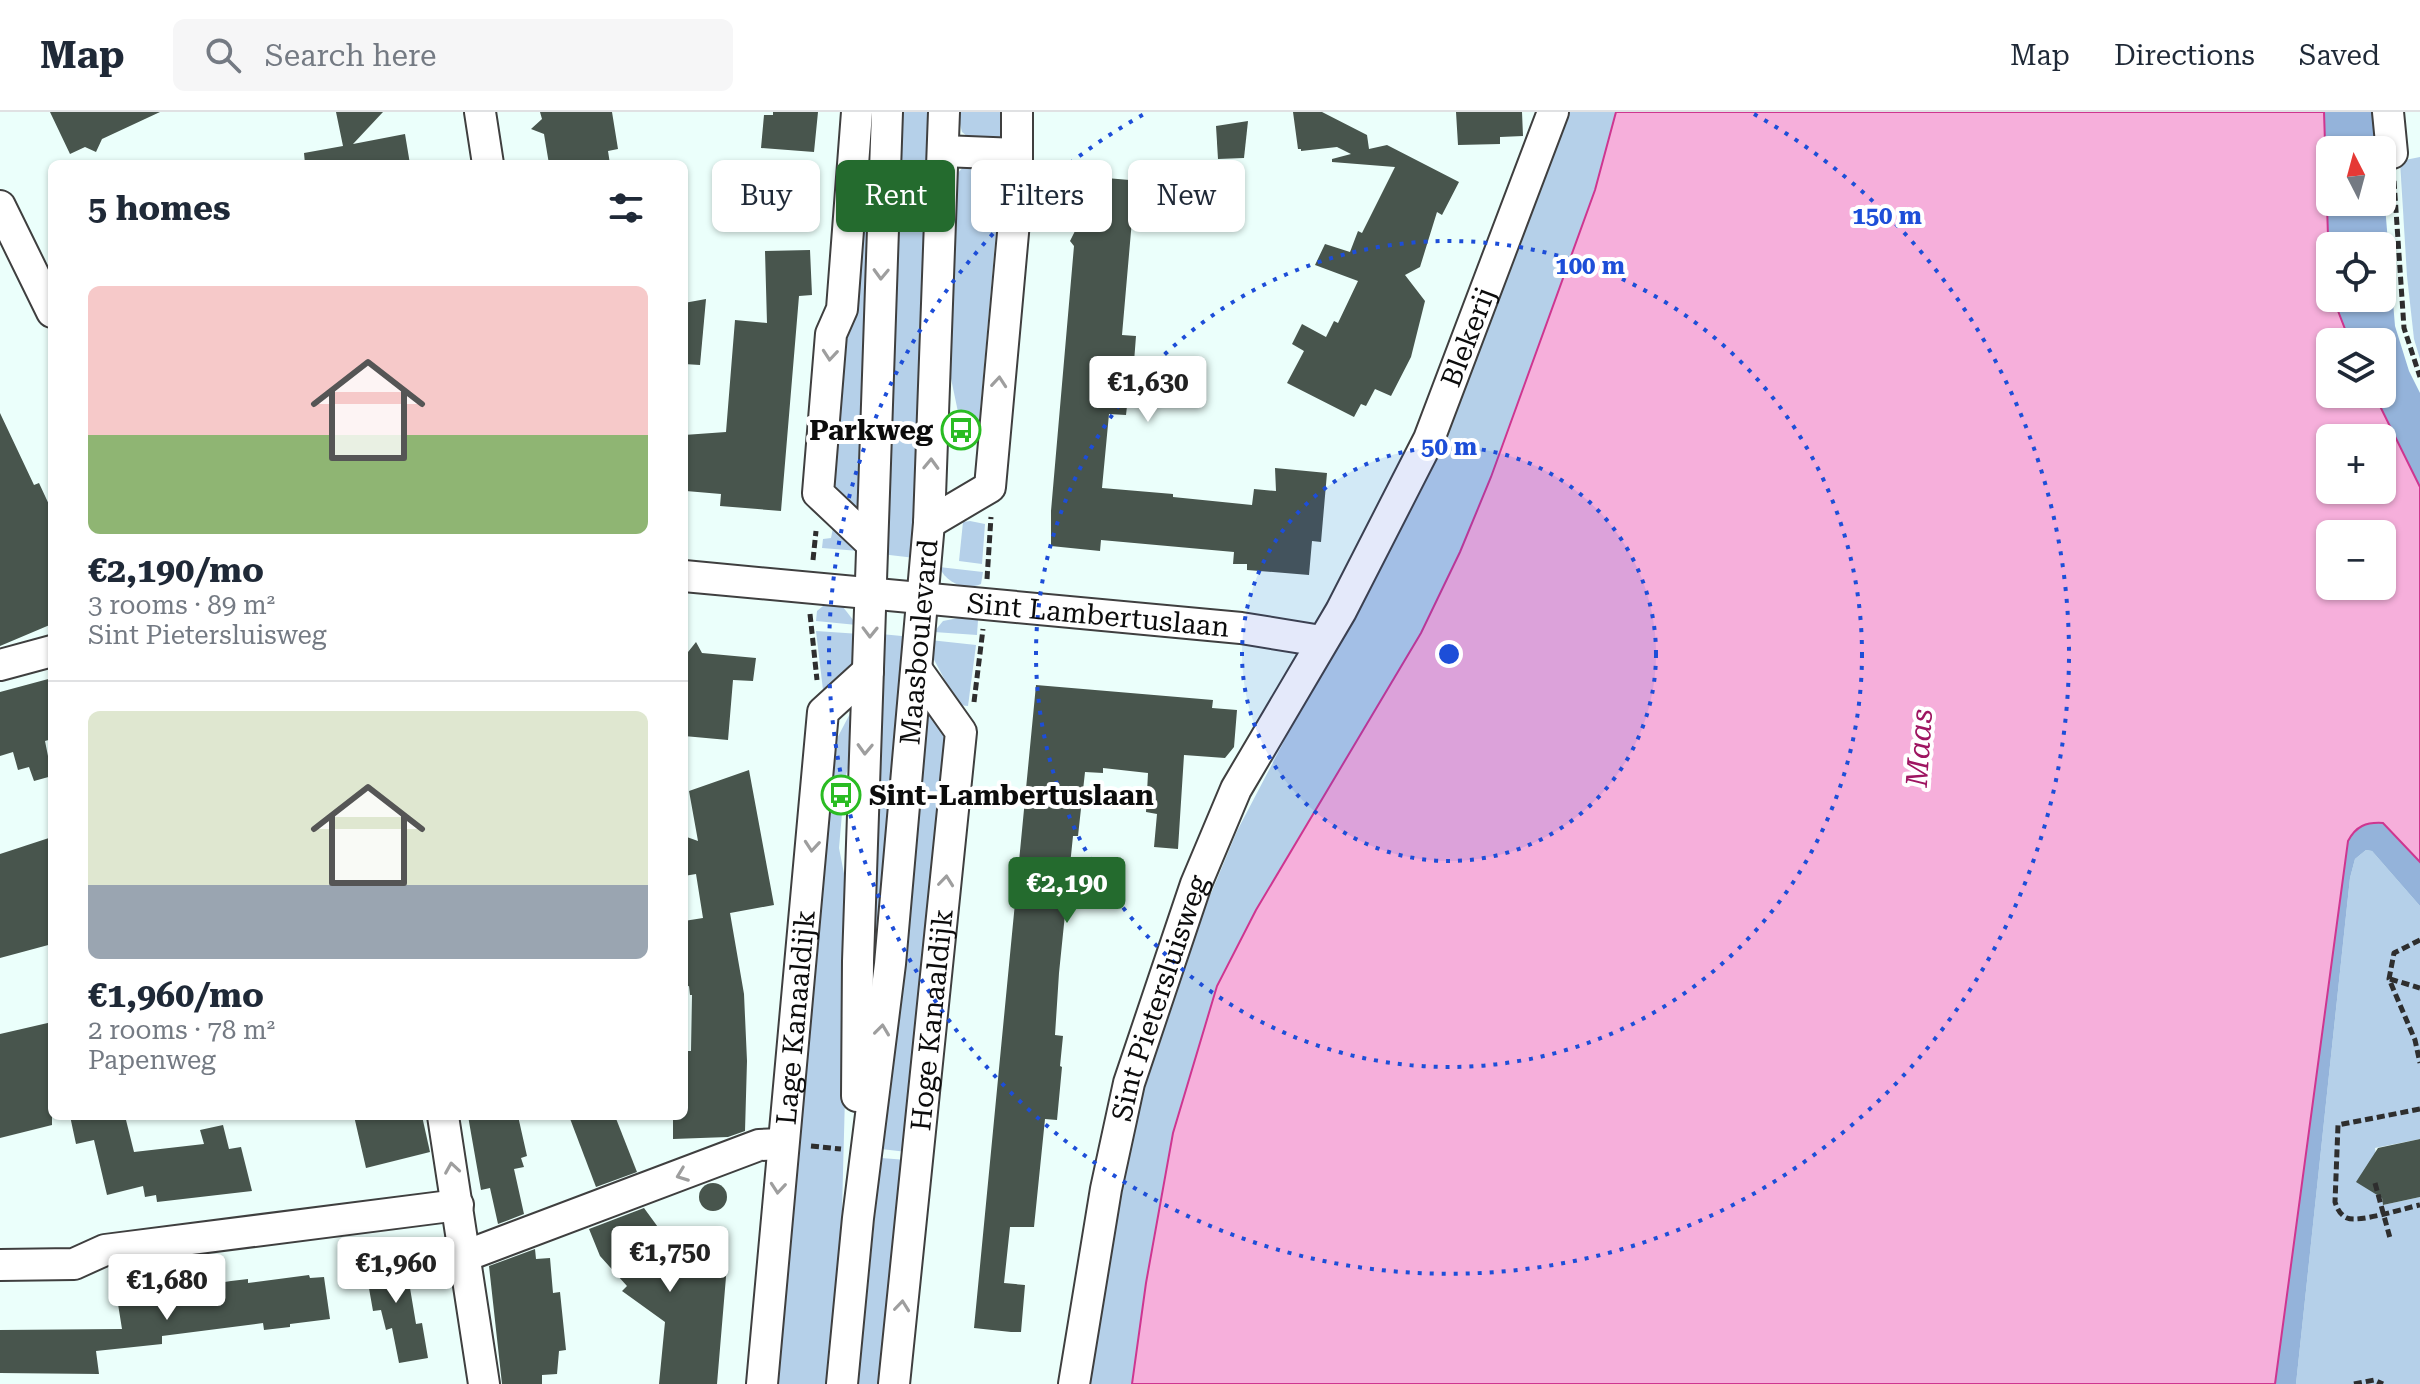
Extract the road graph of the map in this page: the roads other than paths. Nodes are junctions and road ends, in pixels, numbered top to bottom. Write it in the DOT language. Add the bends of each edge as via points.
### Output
graph roads {
  1 [pos="480,112"];
  2 [pos="857,112"];
  3 [pos="887,112"];
  4 [pos="944,112"];
  5 [pos="1017,112"];
  6 [pos="1553,112"];
  7 [pos="2388,112"];
  8 [pos="2390,136"];
  9 [pos="943,151"];
  10 [pos="1017,154"];
  11 [pos="487,160"];
  12 [pos="0,206"];
  13 [pos="48,304"];
  14 [pos="929,523"];
  15 [pos="872,544"];
  16 [pos="688,576"];
  17 [pos="871,593"];
  18 [pos="922,598"];
  19 [pos="1321,641"];
  20 [pos="48,652"];
  21 [pos="0,665"];
  22 [pos="917,670"];
  23 [pos="868,671"];
  24 [pos="444,1120"];
  25 [pos="782,1144"];
  26 [pos="458,1205"];
  27 [pos="858,1218"];
  28 [pos="465,1256"];
  29 [pos="0,1265"];
  30 [pos="484,1384"];
  31 [pos="762,1384"];
  32 [pos="842,1384"];
  33 [pos="894,1384"];
  34 [pos="1074,1384"];
  1 -- 11 [label="street"];
  2 -- 15 [label="street, one-way" via="842,309 831,334 818,493"];
  3 -- 15 [label="street, Maasboulevard, one-way"];
  4 -- 9 [label="street, Maasboulevard"];
  5 -- 10 [label="street"];
  6 -- 19 [label="street, Blekerij" via="1429,439"];
  7 -- 8 [label="street"];
  9 -- 10 [label="street"];
  14 -- 9 [label="street, Maasboulevard, one-way"];
  14 -- 10 [label="street, one-way" via="990,487"];
  12 -- 13 [label="street"];
  14 -- 18 [label="street, Maasboulevard"];
  15 -- 17 [label="street, Maasboulevard"];
  16 -- 17 [label="street, Sint Lambertuslaan"];
  17 -- 18 [label="street, Sint Lambertuslaan"];
  17 -- 23 [label="street, Maasboulevard, one-way"];
  18 -- 19 [label="street, Sint Lambertuslaan" via="1241,628"];
  18 -- 22 [label="street, Maasboulevard"];
  19 -- 34 [label="street, Sint Pietersluisweg" via="1236,789 1156,998 1129,1083 1106,1189"];
  20 -- 21 [label="street"];
  27 -- 22 [label="street, Maasboulevard, one-way" via="890,964"];
  33 -- 22 [label="street, Hoge Kanaaldijk, one-way" via="961,732"];
  23 -- 25 [label="street, Lage Kanaaldijk, one-way" via="823,712"];
  23 -- 27 [label="street, Maasboulevard, one-way" via="858,961"];
  26 -- 24 [label="street, one-way"];
  25 -- 28 [label="street, one-way" via="759,1145"];
  25 -- 31 [label="street, Lage Kanaaldijk, one-way"];
  26 -- 28 [label="street"];
  26 -- 29 [label="street" via="105,1250 74,1264"];
  27 -- 32 [label="street, Maasboulevard"];
  28 -- 30 [label="street"];
}
